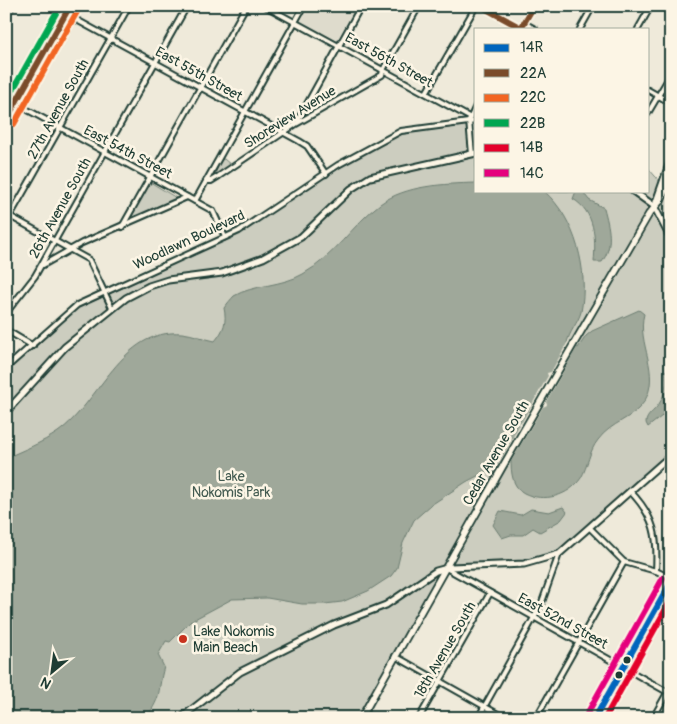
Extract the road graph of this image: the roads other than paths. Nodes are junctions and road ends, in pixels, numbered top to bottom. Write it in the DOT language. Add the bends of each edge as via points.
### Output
graph roads {
  1 [pos="12,6"];
  2 [pos="51,6"];
  3 [pos="70,6"];
  4 [pos="129,6"];
  5 [pos="187,6"];
  6 [pos="246,6"];
  7 [pos="265,6"];
  8 [pos="304,6"];
  9 [pos="362,6"];
  10 [pos="419,6"];
  11 [pos="476,6"];
  12 [pos="481,6"];
  13 [pos="534,6"];
  14 [pos="593,6"];
  15 [pos="651,6"];
  16 [pos="66,14"];
  17 [pos="6,16"];
  18 [pos="295,22"];
  19 [pos="524,23"];
  20 [pos="521,28"];
  21 [pos="533,28"];
  22 [pos="581,28"];
  23 [pos="639,28"];
  24 [pos="110,39"];
  25 [pos="339,46"];
  26 [pos="155,63"];
  27 [pos="383,70"];
  28 [pos="671,74"];
  29 [pos="200,87"];
  30 [pos="650,91"];
  31 [pos="426,93"];
  32 [pos="658,96"];
  33 [pos="6,98"];
  34 [pos="16,103"];
  35 [pos="671,103"];
  36 [pos="474,110"];
  37 [pos="650,110"];
  38 [pos="245,112"];
  39 [pos="469,119"];
  40 [pos="6,120"];
  41 [pos="474,120"];
  42 [pos="296,124"];
  43 [pos="60,128"];
  44 [pos="283,132"];
  45 [pos="105,152"];
  46 [pos="474,154"];
  47 [pos="671,162"];
  48 [pos="326,174"];
  49 [pos="150,177"];
  50 [pos="671,177"];
  51 [pos="206,181"];
  52 [pos="670,185"];
  53 [pos="635,192"];
  54 [pos="187,197"];
  55 [pos="195,201"];
  56 [pos="656,204"];
  57 [pos="8,215"];
  58 [pos="6,223"];
  59 [pos="122,227"];
  60 [pos="225,237"];
  61 [pos="671,239"];
  62 [pos="54,241"];
  63 [pos="70,250"];
  64 [pos="39,269"];
  65 [pos="104,292"];
  66 [pos="112,308"];
  67 [pos="6,313"];
  68 [pos="6,330"];
  69 [pos="33,346"];
  70 [pos="6,368"];
  71 [pos="6,412"];
  72 [pos="671,456"];
  73 [pos="668,460"];
  74 [pos="630,491"];
  75 [pos="590,528"];
  76 [pos="559,554"];
  77 [pos="624,562"];
  78 [pos="445,568"];
  79 [pos="656,571"];
  80 [pos="671,578"];
  81 [pos="671,582"];
  82 [pos="490,593"];
  83 [pos="535,618"];
  84 [pos="579,642"];
  85 [pos="396,656"];
  86 [pos="623,667"];
  87 [pos="440,681"];
  88 [pos="671,686"];
  89 [pos="669,693"];
  90 [pos="484,706"];
  91 [pos="180,718"];
  92 [pos="361,718"];
  93 [pos="419,718"];
  94 [pos="478,718"];
  95 [pos="505,718"];
  96 [pos="536,718"];
  97 [pos="595,718"];
  98 [pos="653,718"];
  1 -- 17 [label="street"];
  2 -- 16 [label="street, East 55th Street"];
  3 -- 16 [label="street"];
  4 -- 24 [label="street, 27th Avenue South"];
  5 -- 26 [label="street, 26th Avenue South"];
  6 -- 29 [label="street"];
  7 -- 18 [label="street, East 56th Street"];
  8 -- 18 [label="street"];
  9 -- 25 [label="street"];
  10 -- 27 [label="street"];
  11 -- 31 [label="street"];
  12 -- 20 [label="street"];
  13 -- 19 [label="street"];
  14 -- 22 [label="street"];
  15 -- 23 [label="street"];
  16 -- 24 [label="street, East 55th Street"];
  16 -- 34 [label="street"];
  18 -- 25 [label="street, East 56th Street"];
  18 -- 38 [label="street"];
  19 -- 20 [label="street"];
  19 -- 21 [label="street"];
  24 -- 26 [label="street, East 55th Street"];
  24 -- 43 [label="street, 27th Avenue South"];
  25 -- 27 [label="street, East 56th Street"];
  25 -- 42 [label="street"];
  26 -- 29 [label="street, East 55th Street"];
  26 -- 45 [label="street, 26th Avenue South"];
  27 -- 31 [label="street, East 56th Street"];
  27 -- 42 [label="street, Shoreview Avenue" via="380,76"];
  28 -- 32 [label="street"];
  29 -- 38 [label="street, East 55th Street"];
  29 -- 49 [label="street"];
  30 -- 32 [label="street"];
  31 -- 39 [label="street, East 56th Street"];
  32 -- 35 [label="street"];
  32 -- 37 [label="street"];
  33 -- 34 [label="street, East 54th Street"];
  34 -- 40 [label="street"];
  34 -- 43 [label="street, East 54th Street"];
  36 -- 39 [label="street"];
  38 -- 44 [label="street, East 55th Street"];
  38 -- 51 [label="street"];
  39 -- 41 [label="street, Woodlawn Boulevard"];
  39 -- 46 [label="street"];
  39 -- 48 [label="street, Woodlawn Boulevard" via="401,131"];
  42 -- 44 [label="street, Shoreview Avenue"];
  43 -- 45 [label="street, East 54th Street"];
  43 -- 57 [label="street, 27th Avenue South"];
  44 -- 48 [label="street, East 55th Street" via="307,146"];
  44 -- 51 [label="street, Shoreview Avenue" via="219,176"];
  45 -- 49 [label="street, East 54th Street"];
  45 -- 62 [label="street, 26th Avenue South"];
  46 -- 66 [label="street" via="370,177 350,189 301,237 274,253 254,263 222,272 149,286"];
  47 -- 56 [label="highway, Cedar Avenue South"];
  48 -- 60 [label="street, Woodlawn Boulevard"];
  49 -- 54 [label="street, East 54th Street"];
  49 -- 59 [label="street"];
  50 -- 52 [label="main road, Cedar Avenue South"];
  51 -- 55 [label="street"];
  52 -- 56 [label="main road, Cedar Avenue South"];
  53 -- 56 [label="street"];
  54 -- 55 [label="street, East 54th Street"];
  54 -- 59 [label="street"];
  55 -- 60 [label="street, East 54th Street" via="213,210"];
  56 -- 61 [label="street"];
  56 -- 78 [label="main road, Cedar Avenue South"];
  57 -- 58 [label="street, 27th Avenue South"];
  57 -- 62 [label="street"];
  59 -- 63 [label="street"];
  60 -- 65 [label="street, Woodlawn Boulevard"];
  62 -- 63 [label="street"];
  62 -- 64 [label="street, 26th Avenue South"];
  63 -- 64 [label="street"];
  63 -- 65 [label="street" via="89,260"];
  64 -- 67 [label="street, 26th Avenue South" via="30,286"];
  65 -- 66 [label="street"];
  65 -- 69 [label="street, Woodlawn Boulevard" via="68,311"];
  66 -- 71 [label="street" via="60,353"];
  68 -- 69 [label="street"];
  69 -- 70 [label="street, Woodlawn Boulevard"];
  72 -- 73 [label="street"];
  73 -- 74 [label="street"];
  74 -- 75 [label="street"];
  74 -- 79 [label="street" via="647,510 653,524 657,539"];
  75 -- 76 [label="street"];
  75 -- 77 [label="street"];
  76 -- 78 [label="street" via="524,564"];
  76 -- 83 [label="street"];
  77 -- 79 [label="street"];
  77 -- 84 [label="street"];
  78 -- 82 [label="street, East 52nd Street"];
  78 -- 85 [label="main road, Cedar Avenue South"];
  78 -- 91 [label="street" via="425,576 382,606 334,625 240,672"];
  79 -- 80 [label="street"];
  81 -- 86 [label="street"];
  82 -- 83 [label="street, East 52nd Street"];
  82 -- 87 [label="street, 18th Avenue South"];
  83 -- 84 [label="street, East 52nd Street"];
  83 -- 90 [label="street"];
  84 -- 86 [label="street, East 52nd Street"];
  84 -- 96 [label="street"];
  85 -- 87 [label="street"];
  85 -- 92 [label="main road, Cedar Avenue South"];
  86 -- 89 [label="street, East 52nd Street"];
  86 -- 97 [label="street"];
  87 -- 90 [label="street"];
  87 -- 93 [label="street, 18th Avenue South"];
  88 -- 89 [label="street"];
  89 -- 98 [label="street"];
  90 -- 94 [label="street"];
  90 -- 95 [label="street"];
}
